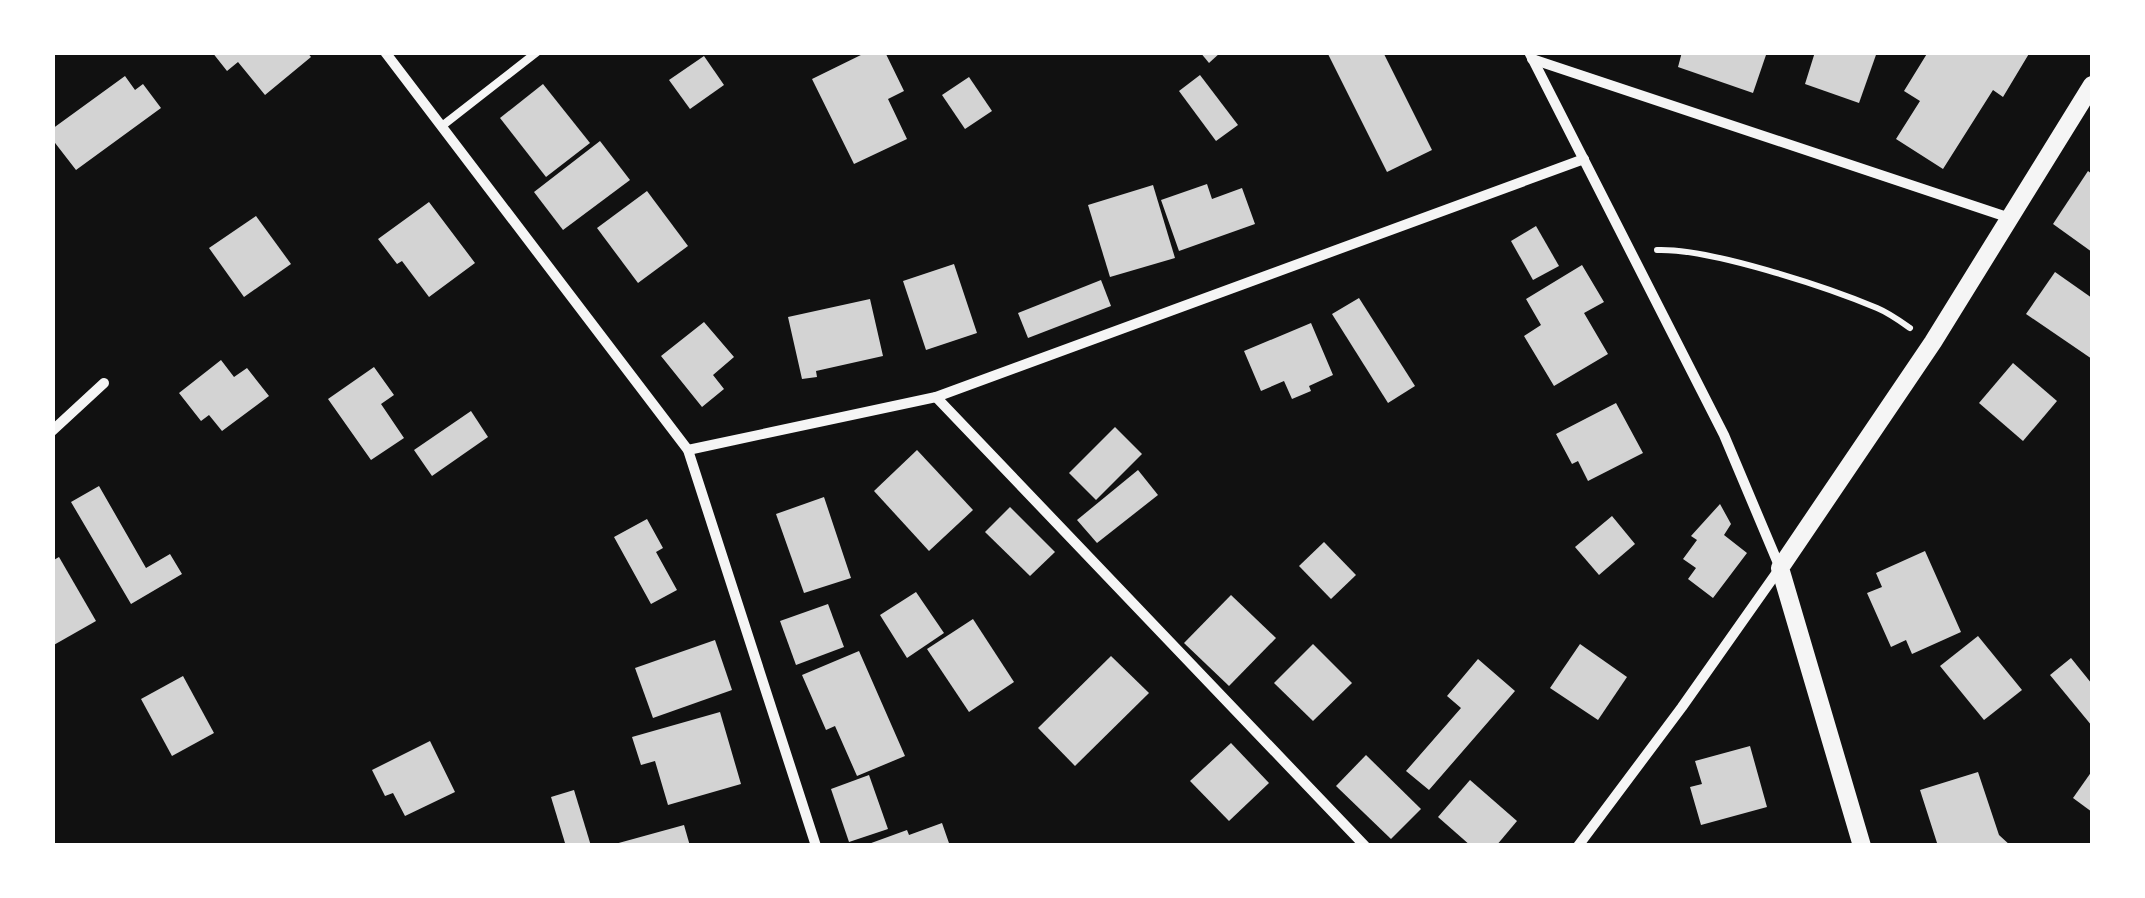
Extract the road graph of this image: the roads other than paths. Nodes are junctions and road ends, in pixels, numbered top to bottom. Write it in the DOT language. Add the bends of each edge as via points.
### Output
graph roads {
  1 [pos="385,52"];
  2 [pos="537,52"];
  3 [pos="1530,56"];
  4 [pos="2092,85"];
  5 [pos="442,126"];
  6 [pos="1584,159"];
  7 [pos="2010,218"];
  8 [pos="104,383"];
  9 [pos="936,397"];
  10 [pos="52,431"];
  11 [pos="688,450"];
  12 [pos="1780,568"];
  13 [pos="816,846"];
  14 [pos="1366,846"];
  15 [pos="1578,846"];
  16 [pos="1862,846"];
  1 -- 5 [label="street"];
  2 -- 5 [label="lane"];
  3 -- 6 [label="street"];
  3 -- 7 [label="street"];
  4 -- 7 [label="street"];
  5 -- 11 [label="street"];
  6 -- 9 [label="street"];
  6 -- 12 [label="street" via="1724,435"];
  7 -- 12 [label="street"];
  8 -- 10 [label="street"];
  9 -- 11 [label="street"];
  9 -- 14 [label="street"];
  11 -- 13 [label="street"];
  12 -- 15 [label="street"];
  12 -- 16 [label="street"];
}
